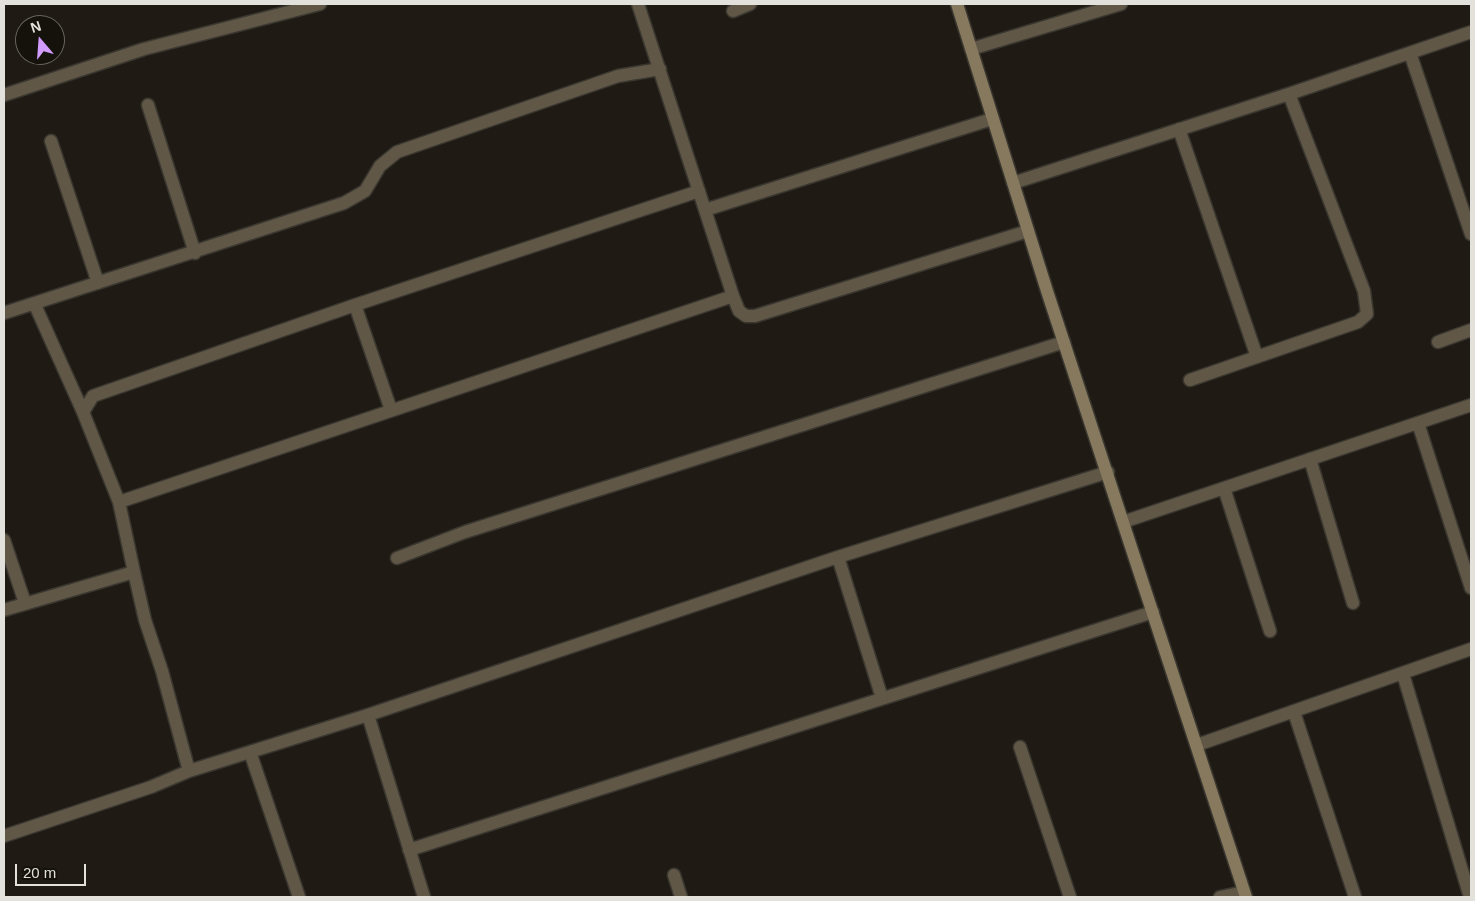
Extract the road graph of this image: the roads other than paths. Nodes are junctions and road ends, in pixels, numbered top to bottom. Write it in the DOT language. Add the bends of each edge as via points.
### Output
graph roads {
  1 [pos="320,4"];
  2 [pos="638,4"];
  3 [pos="750,4"];
  4 [pos="957,4"];
  5 [pos="1121,4"];
  6 [pos="733,11"];
  7 [pos="1471,32"];
  8 [pos="972,49"];
  9 [pos="1410,53"];
  10 [pos="660,70"];
  11 [pos="1289,94"];
  12 [pos="4,95"];
  13 [pos="148,105"];
  14 [pos="992,119"];
  15 [pos="1179,129"];
  16 [pos="51,141"];
  17 [pos="1013,183"];
  18 [pos="699,191"];
  19 [pos="705,210"];
  20 [pos="1028,231"];
  21 [pos="1471,234"];
  22 [pos="195,253"];
  23 [pos="98,283"];
  24 [pos="732,296"];
  25 [pos="35,305"];
  26 [pos="356,305"];
  27 [pos="4,313"];
  28 [pos="1471,330"];
  29 [pos="1064,342"];
  30 [pos="1438,342"];
  31 [pos="1257,358"];
  32 [pos="1190,380"];
  33 [pos="1471,406"];
  34 [pos="391,410"];
  35 [pos="83,412"];
  36 [pos="1418,423"];
  37 [pos="1310,460"];
  38 [pos="1108,472"];
  39 [pos="1224,488"];
  40 [pos="119,502"];
  41 [pos="1123,522"];
  42 [pos="4,540"];
  43 [pos="838,557"];
  44 [pos="397,558"];
  45 [pos="134,572"];
  46 [pos="1471,588"];
  47 [pos="25,603"];
  48 [pos="1353,603"];
  49 [pos="4,610"];
  50 [pos="1153,612"];
  51 [pos="1270,631"];
  52 [pos="1471,649"];
  53 [pos="1403,674"];
  54 [pos="882,698"];
  55 [pos="1294,712"];
  56 [pos="368,715"];
  57 [pos="1197,745"];
  58 [pos="1020,747"];
  59 [pos="250,752"];
  60 [pos="190,771"];
  61 [pos="4,836"];
  62 [pos="409,850"];
  63 [pos="674,875"];
  64 [pos="1245,894"];
  65 [pos="299,897"];
  66 [pos="424,897"];
  67 [pos="681,897"];
  68 [pos="1070,897"];
  69 [pos="1220,897"];
  70 [pos="1354,897"];
  71 [pos="1470,897"];
  1 -- 12 [label="street" via="144,48"];
  2 -- 10 [label="street"];
  3 -- 6 [label="street"];
  4 -- 8 [label="street"];
  5 -- 8 [label="street"];
  7 -- 9 [label="street"];
  8 -- 14 [label="street"];
  9 -- 11 [label="street"];
  9 -- 21 [label="street"];
  10 -- 18 [label="street"];
  10 -- 22 [label="street" via="618,76 397,152 380,166 365,191 344,203"];
  11 -- 15 [label="street"];
  11 -- 31 [label="street" via="1364,292 1367,314 1358,322"];
  13 -- 22 [label="street"];
  14 -- 17 [label="street"];
  14 -- 19 [label="street"];
  15 -- 17 [label="street"];
  15 -- 31 [label="street"];
  16 -- 23 [label="street"];
  17 -- 20 [label="street"];
  18 -- 19 [label="street"];
  18 -- 26 [label="street"];
  19 -- 24 [label="street"];
  20 -- 24 [label="street" via="755,316 746,316 739,311"];
  20 -- 29 [label="street"];
  22 -- 23 [label="street"];
  23 -- 25 [label="street"];
  24 -- 34 [label="street"];
  25 -- 27 [label="street"];
  25 -- 35 [label="street"];
  26 -- 34 [label="street"];
  26 -- 35 [label="street" via="93,396"];
  28 -- 30 [label="street"];
  29 -- 38 [label="street"];
  29 -- 44 [label="street" via="465,532"];
  31 -- 32 [label="street"];
  33 -- 36 [label="street"];
  34 -- 40 [label="street"];
  35 -- 40 [label="street"];
  36 -- 37 [label="street"];
  36 -- 46 [label="street"];
  37 -- 39 [label="street"];
  37 -- 48 [label="street"];
  38 -- 41 [label="street"];
  38 -- 43 [label="street"];
  39 -- 41 [label="street"];
  39 -- 51 [label="street"];
  40 -- 45 [label="street"];
  41 -- 50 [label="street"];
  42 -- 47 [label="street"];
  43 -- 54 [label="street"];
  43 -- 56 [label="street"];
  45 -- 47 [label="street"];
  45 -- 60 [label="street"];
  47 -- 49 [label="street"];
  50 -- 54 [label="street"];
  50 -- 57 [label="street"];
  52 -- 53 [label="street"];
  53 -- 55 [label="street"];
  53 -- 71 [label="street"];
  54 -- 62 [label="street"];
  55 -- 57 [label="street"];
  55 -- 70 [label="street"];
  56 -- 59 [label="street"];
  56 -- 62 [label="street"];
  57 -- 64 [label="street"];
  58 -- 68 [label="street"];
  59 -- 60 [label="street"];
  59 -- 65 [label="street"];
  60 -- 61 [label="street"];
  62 -- 66 [label="street"];
  63 -- 67 [label="street"];
  64 -- 69 [label="street"];
}
